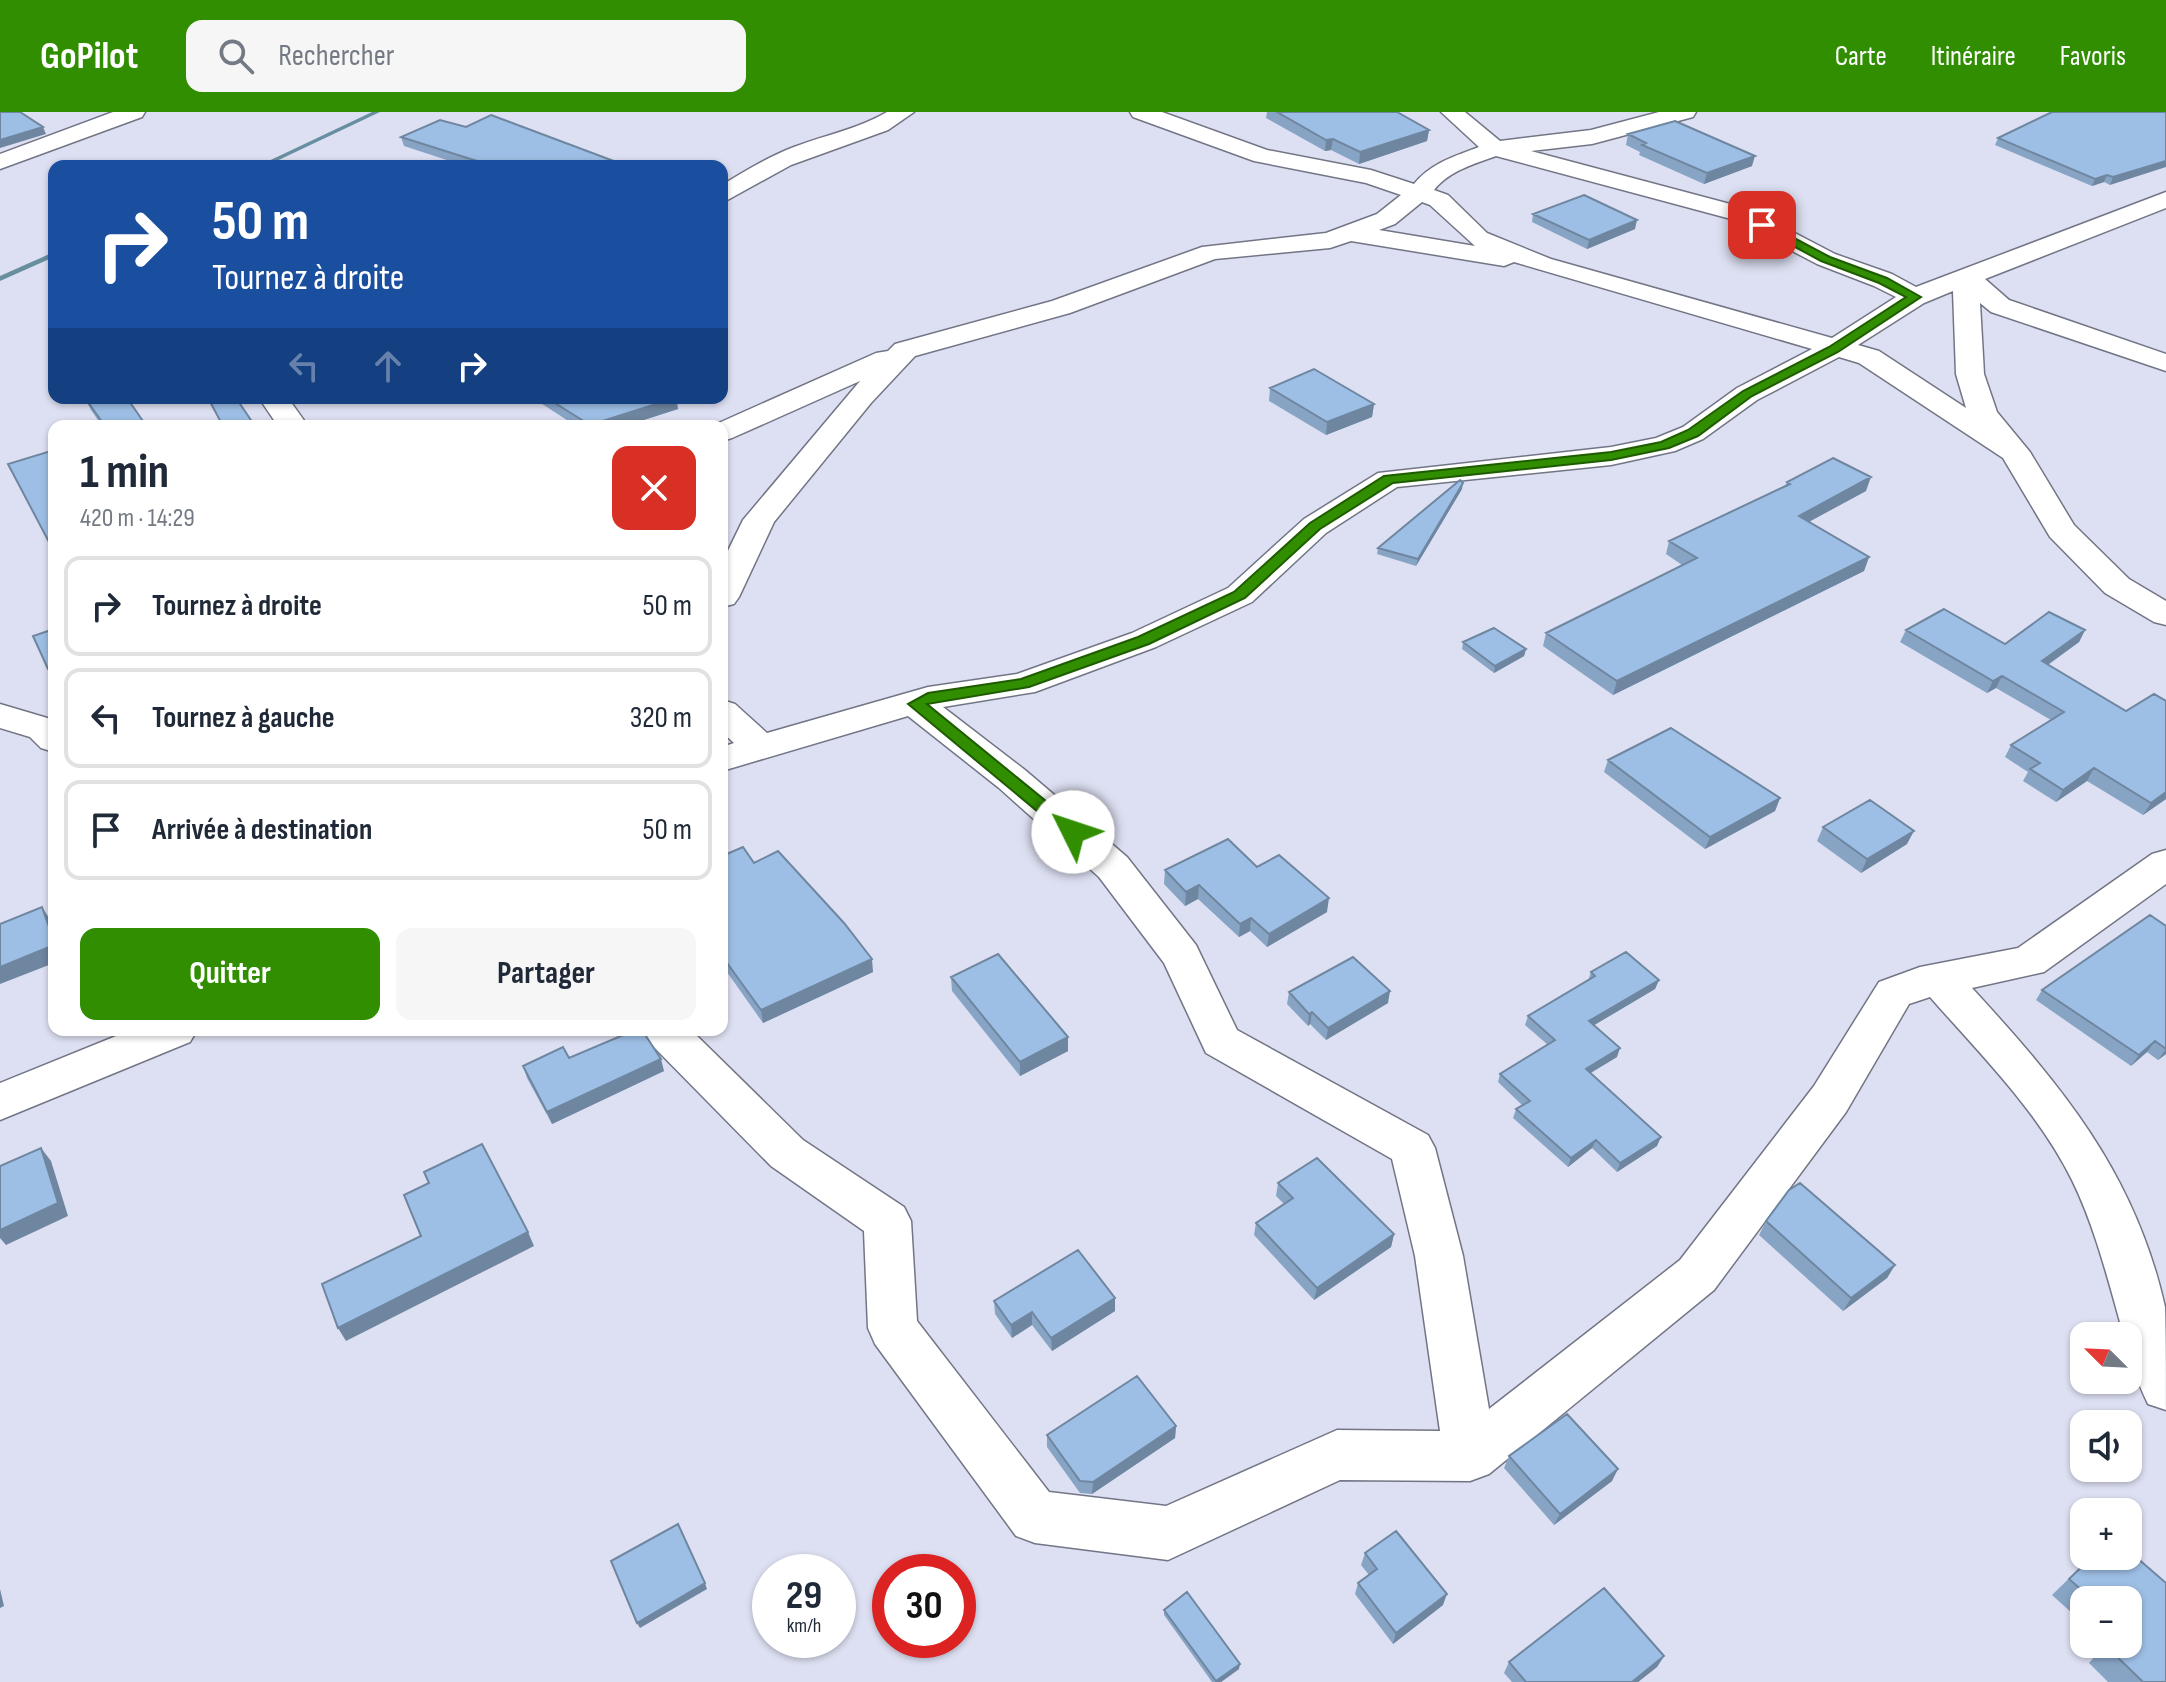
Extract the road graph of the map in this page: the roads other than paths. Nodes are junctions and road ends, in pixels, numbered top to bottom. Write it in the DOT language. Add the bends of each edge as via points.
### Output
graph roads {
  1 [pos="134,112"];
  2 [pos="903,112"];
  3 [pos="1141,112"];
  4 [pos="1452,112"];
  5 [pos="1685,112"];
  6 [pos="1495,149"];
  7 [pos="0,162"];
  8 [pos="728,193"];
  9 [pos="1419,193"];
  10 [pos="2166,199"];
  11 [pos="1349,233"];
  12 [pos="1542,264"];
  13 [pos="1966,276"];
  14 [pos="1915,297"];
  15 [pos="1834,349"];
  16 [pos="905,350"];
  17 [pos="2166,363"];
  18 [pos="728,429"];
  19 [pos="2015,452"];
  20 [pos="728,585"];
  21 [pos="2166,615"];
  22 [pos="916,704"];
  23 [pos="0,716"];
  24 [pos="728,718"];
  25 [pos="48,734"];
  26 [pos="760,747"];
  27 [pos="728,757"];
  28 [pos="2166,864"];
  29 [pos="1939,979"];
  30 [pos="160,1036"];
  31 [pos="670,1036"];
  32 [pos="0,1102"];
  33 [pos="2166,1387"];
  34 [pos="1470,1456"];
  1 -- 7 [label="street"];
  2 -- 8 [label="street" via="882,126 801,152"];
  3 -- 9 [label="street" via="1262,156 1371,177"];
  4 -- 6 [label="street"];
  5 -- 6 [label="street" via="1592,137"];
  6 -- 9 [label="street" via="1443,171"];
  6 -- 14 [label="street" via="1740,214"];
  9 -- 11 [label="street" via="1386,219"];
  9 -- 12 [label="street" via="1439,200 1478,238"];
  10 -- 13 [label="street"];
  11 -- 12 [label="street"];
  11 -- 16 [label="street" via="1330,240 1211,252 1061,307"];
  12 -- 15 [label="street"];
  13 -- 14 [label="street"];
  13 -- 17 [label="street" via="2000,306"];
  13 -- 19 [label="street" via="1970,374 1983,414"];
  14 -- 15 [label="street"];
  15 -- 19 [label="street" via="1869,357"];
  15 -- 22 [label="street" via="1664,445 1611,456 1389,479 1315,526 1240,595 1144,640 1023,684"];
  16 -- 18 [label="street"];
  16 -- 20 [label="street" via="759,520"];
  19 -- 21 [label="street" via="2061,530 2117,586"];
  22 -- 26 [label="street"];
  22 -- 34 [label="street" via="1113,867 1181,956 1221,1041 1412,1148 1439,1256"];
  23 -- 25 [label="street"];
  24 -- 26 [label="street"];
  26 -- 27 [label="street"];
  28 -- 29 [label="street" via="2029,961"];
  29 -- 33 [label="street" via="2076,1144 2117,1231"];
  29 -- 34 [label="street" via="1894,993 1830,1099 1697,1275"];
  30 -- 32 [label="street"];
  31 -- 34 [label="street" via="787,1153 887,1221 893,1328 1035,1517 1168,1533 1337,1455"];
}
